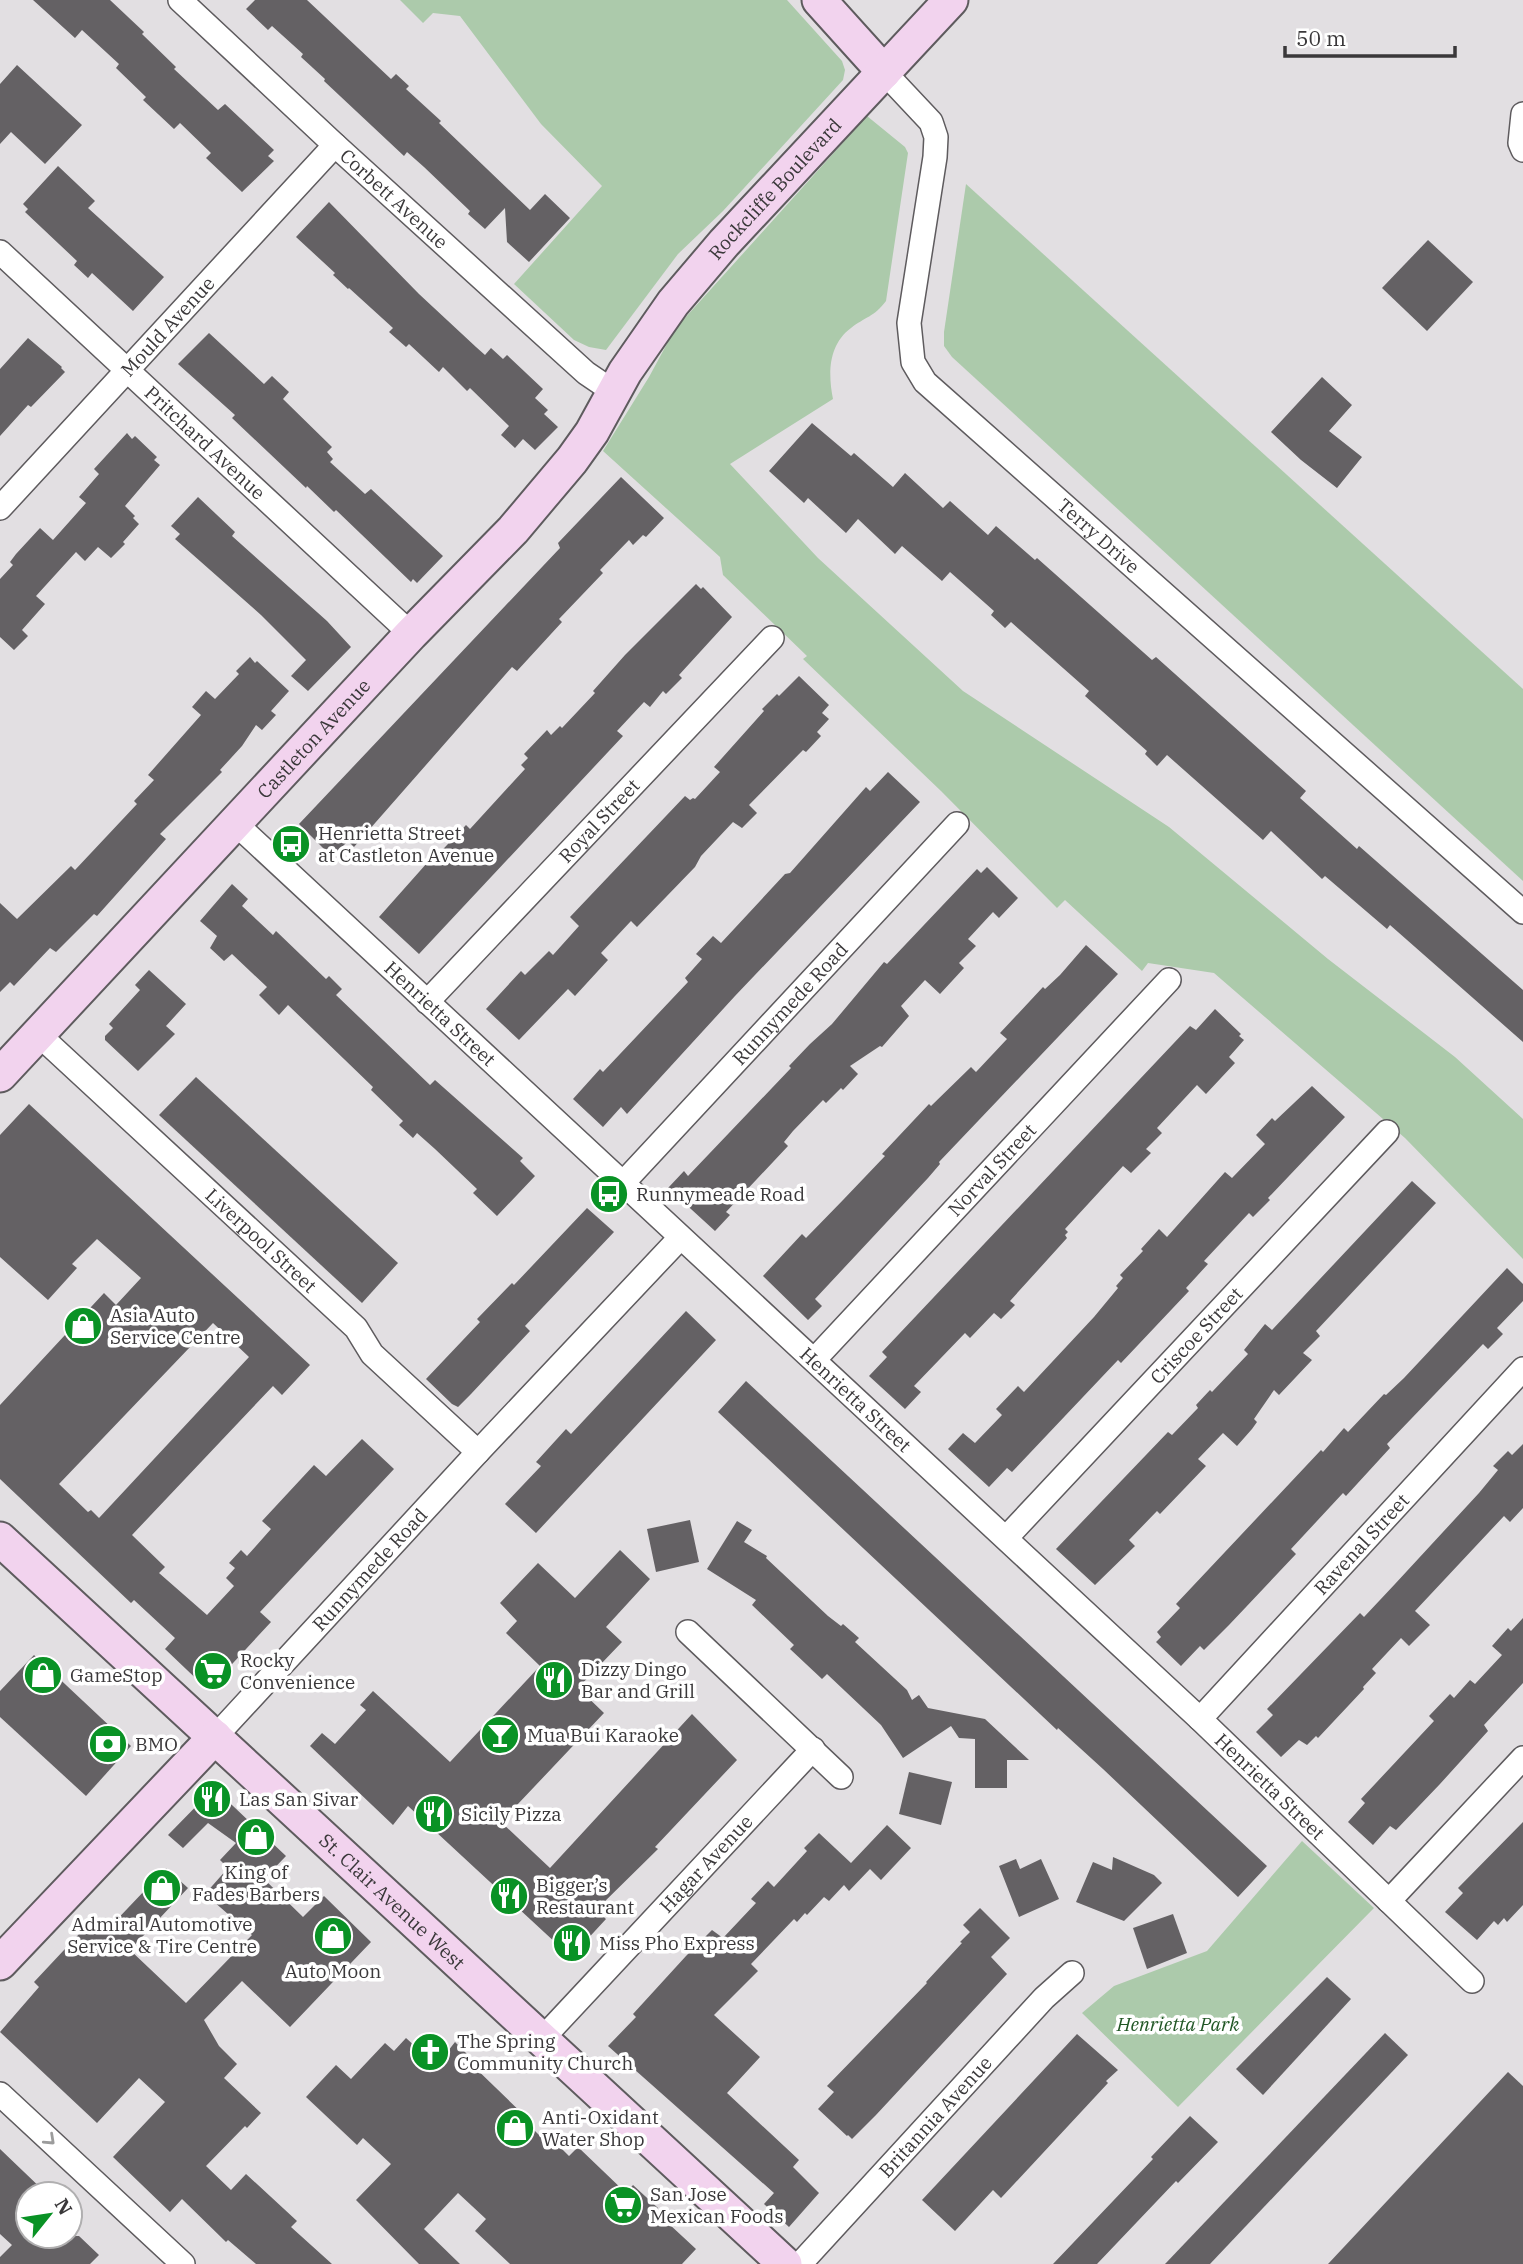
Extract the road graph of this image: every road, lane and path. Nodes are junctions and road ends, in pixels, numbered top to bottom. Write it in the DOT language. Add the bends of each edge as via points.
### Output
graph roads {
  1 [pos="180,0"];
  2 [pos="818,0"];
  3 [pos="951,0"];
  4 [pos="884,72"];
  5 [pos="1523,114"];
  6 [pos="335,145"];
  7 [pos="1523,150"];
  8 [pos="0,252"];
  9 [pos="128,371"];
  10 [pos="614,392"];
  11 [pos="0,508"];
  12 [pos="411,634"];
  13 [pos="772,638"];
  14 [pos="235,823"];
  15 [pos="957,824"];
  16 [pos="1523,912"];
  17 [pos="1169,981"];
  18 [pos="428,1002"];
  19 [pos="38,1034"];
  20 [pos="0,1075"];
  21 [pos="1387,1132"];
  22 [pos="623,1182"];
  23 [pos="680,1238"];
  24 [pos="815,1359"];
  25 [pos="1523,1370"];
  26 [pos="478,1452"];
  27 [pos="1006,1538"];
  28 [pos="0,1539"];
  29 [pos="688,1632"];
  30 [pos="1200,1719"];
  31 [pos="215,1737"];
  32 [pos="813,1749"];
  33 [pos="1523,1758"];
  34 [pos="841,1777"];
  35 [pos="1389,1901"];
  36 [pos="0,1963"];
  37 [pos="1072,1973"];
  38 [pos="1472,1980"];
  39 [pos="542,2039"];
  40 [pos="0,2094"];
  41 [pos="183,2264"];
  42 [pos="785,2264"];
  43 [pos="800,2264"];
  1 -- 6 [label="street, Corbett Avenue"];
  2 -- 4 [label="street"];
  3 -- 4 [label="street, Rockcliffe Boulevard"];
  4 -- 10 [label="street, Rockcliffe Boulevard" via="673,303"];
  4 -- 16 [label="street, Terry Drive" via="932,122 936,137 909,323 914,362 925,382"];
  5 -- 7 [label="street"];
  6 -- 9 [label="street, Mould Avenue"];
  6 -- 10 [label="street, Corbett Avenue" via="586,373"];
  8 -- 9 [label="street, Pritchard Avenue"];
  9 -- 11 [label="street, Mould Avenue"];
  9 -- 12 [label="street, Pritchard Avenue"];
  10 -- 12 [label="street, Castleton Avenue" via="572,460 513,530"];
  12 -- 14 [label="street, Castleton Avenue"];
  13 -- 18 [label="street, Royal Street"];
  14 -- 18 [label="street, Henrietta Street"];
  14 -- 19 [label="street, Castleton Avenue"];
  15 -- 22 [label="street, Runnymede Road"];
  17 -- 24 [label="street, Norval Street"];
  18 -- 22 [label="street, Henrietta Street"];
  19 -- 20 [label="street, Castleton Avenue"];
  19 -- 26 [label="street, Liverpool Street" via="356,1328 372,1354"];
  21 -- 27 [label="street, Criscoe Street"];
  22 -- 23 [label="street, Henrietta Street"];
  23 -- 24 [label="street, Henrietta Street"];
  23 -- 26 [label="street, Runnymede Road"];
  24 -- 27 [label="street, Henrietta Street"];
  25 -- 30 [label="street, Ravenal Street"];
  26 -- 31 [label="street, Runnymede Road"];
  27 -- 30 [label="street, Henrietta Street"];
  28 -- 31 [label="street, St. Clair Avenue West"];
  29 -- 32 [label="street"];
  30 -- 35 [label="street, Henrietta Street"];
  31 -- 36 [label="street, Runnymede Road"];
  31 -- 39 [label="street, St. Clair Avenue West"];
  32 -- 34 [label="street"];
  32 -- 39 [label="street, Hagar Avenue"];
  33 -- 35 [label="street"];
  35 -- 38 [label="street, Henrietta Street"];
  37 -- 43 [label="street, Britannia Avenue"];
  39 -- 42 [label="street, St. Clair Avenue West"];
  40 -- 41 [label="street, one-way"];
}
